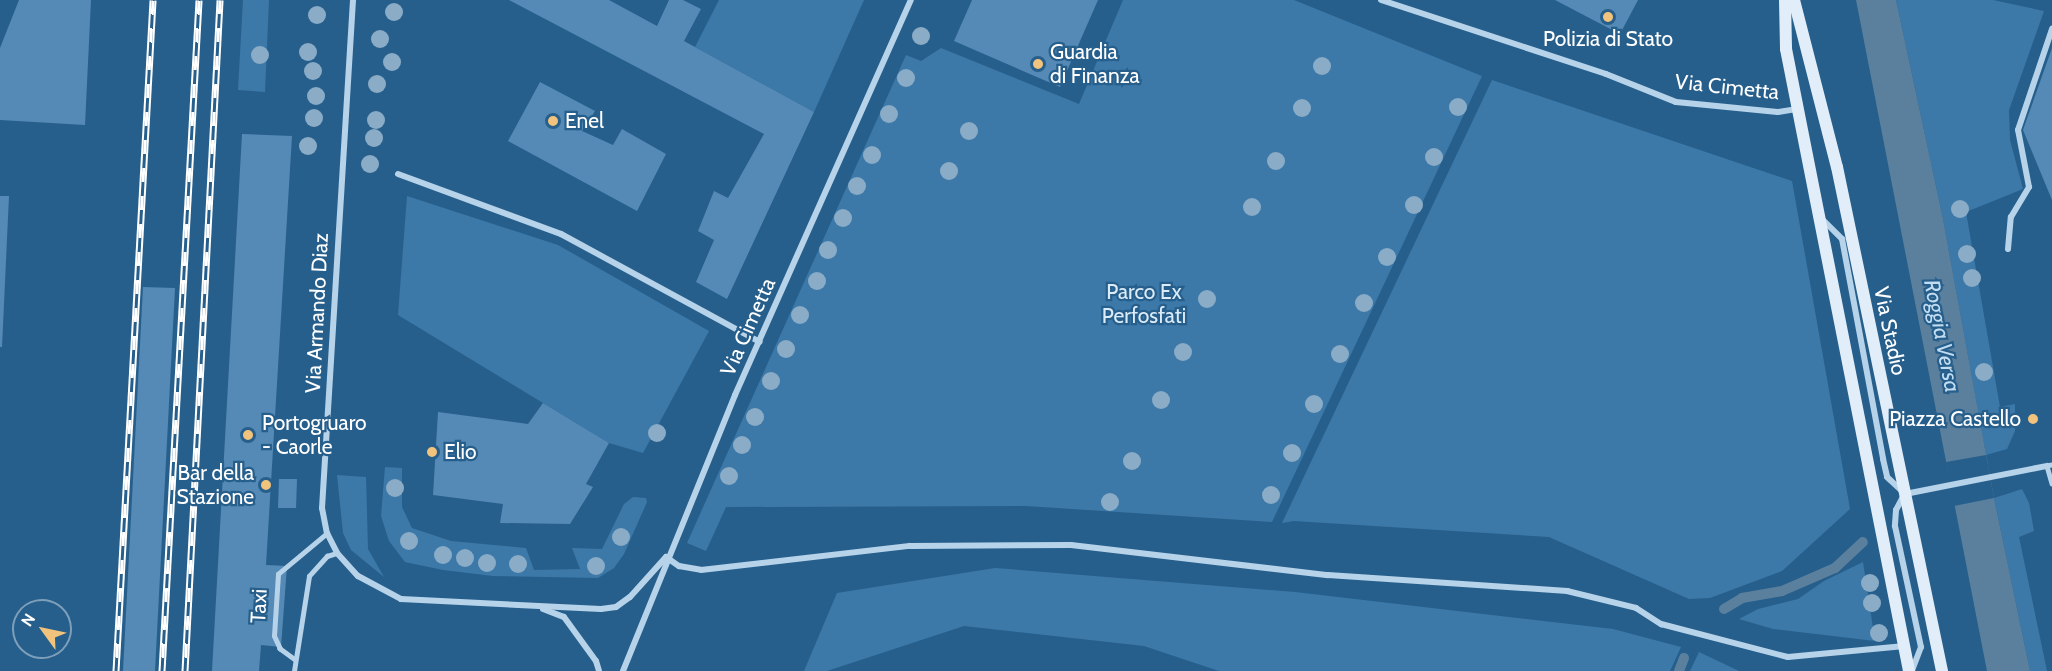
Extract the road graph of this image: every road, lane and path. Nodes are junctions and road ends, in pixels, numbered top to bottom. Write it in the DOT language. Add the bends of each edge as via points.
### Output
graph roads {
  1 [pos="353,0"];
  2 [pos="911,0"];
  3 [pos="1381,0"];
  4 [pos="1785,0"];
  5 [pos="1794,0"];
  6 [pos="2052,29"];
  7 [pos="1798,109"];
  8 [pos="398,174"];
  9 [pos="1820,217"];
  10 [pos="2008,249"];
  11 [pos="759,342"];
  12 [pos="2050,466"];
  13 [pos="2052,483"];
  14 [pos="1904,494"];
  15 [pos="327,533"];
  16 [pos="337,553"];
  17 [pos="666,557"];
  18 [pos="537,607"];
  19 [pos="1904,646"];
  20 [pos="295,660"];
  21 [pos="294,671"];
  22 [pos="599,671"];
  23 [pos="622,671"];
  24 [pos="1910,671"];
  25 [pos="1942,671"];
  1 -- 15 [label="street, Via Armando Diaz" via="322,508"];
  2 -- 11 [label="street, Via Cimetta"];
  3 -- 7 [label="street, Via Cimetta" via="1606,74 1676,102 1778,112"];
  4 -- 7 [label="main road" via="1786,49"];
  5 -- 14 [label="main road, Via Stadio" via="1837,167"];
  6 -- 10 [label="street" via="2018,130 2029,187 2011,217"];
  7 -- 9 [label="main road"];
  8 -- 11 [label="street" via="561,234"];
  9 -- 14 [label="street" via="1842,238 1887,477"];
  9 -- 19 [label="main road"];
  11 -- 17 [label="street, Via Cimetta"];
  12 -- 13 [label="lane"];
  12 -- 14 [label="street"];
  14 -- 24 [label="street" via="1896,510 1895,526 1921,647"];
  14 -- 25 [label="main road, Via Stadio"];
  15 -- 16 [label="street, Via Armando Diaz"];
  15 -- 20 [label="lane, Taxi" via="278,574 274,636 280,649"];
  16 -- 18 [label="street, Via Armando Diaz" via="358,576 401,598"];
  16 -- 20 [label="lane" via="327,556 309,576"];
  17 -- 18 [label="street, Via Armando Diaz" via="616,607"];
  17 -- 19 [label="street" via="679,566 701,570 910,546 1071,545 1328,575 1567,591 1636,608 1661,624 1788,657"];
  17 -- 23 [label="street, Via Cimetta"];
  18 -- 22 [label="street, Via Armando Diaz" via="564,617"];
  19 -- 24 [label="main road"];
  20 -- 21 [label="lane"];
}
